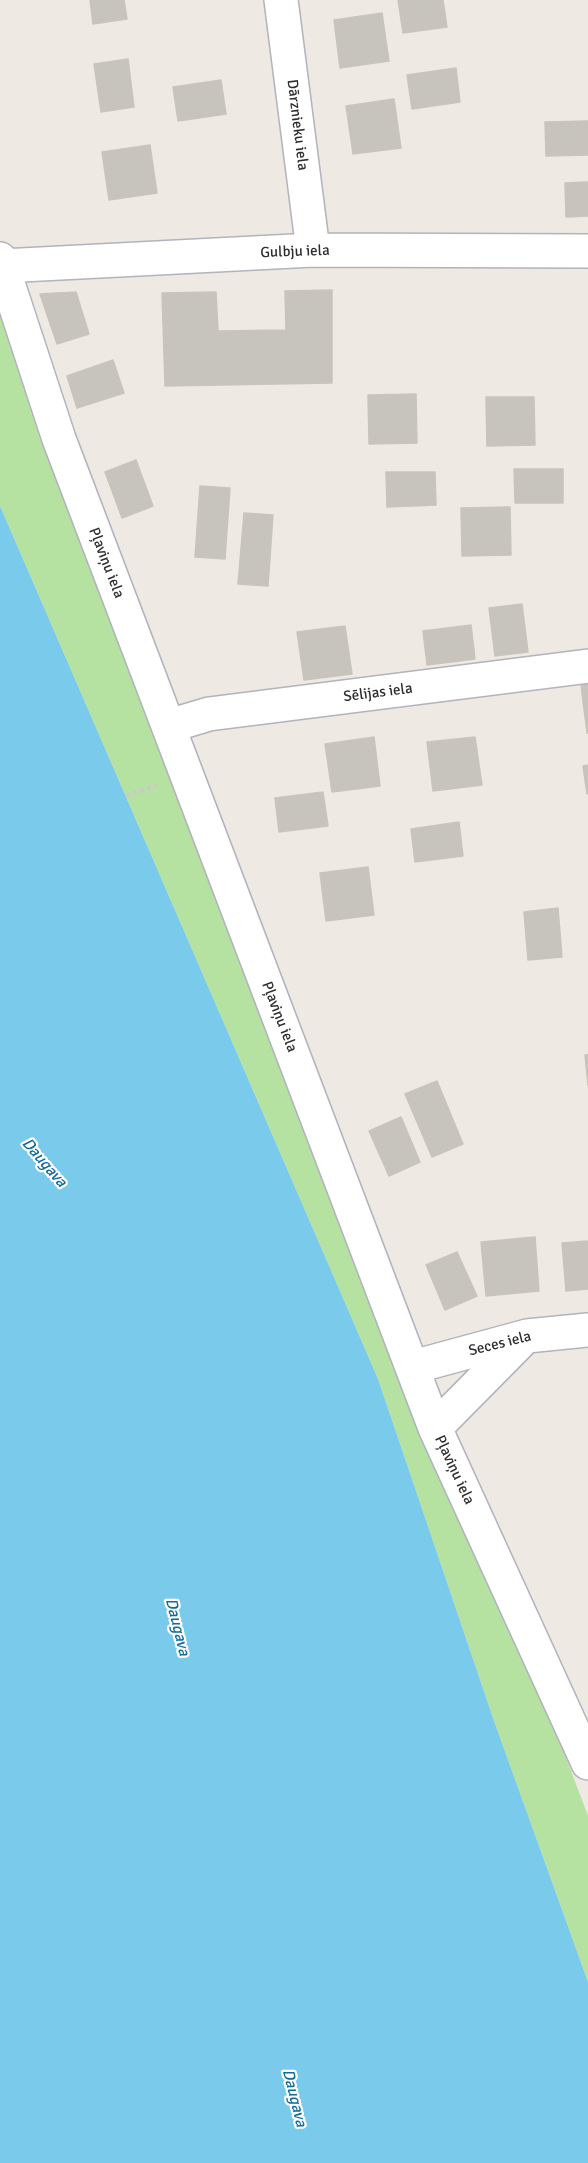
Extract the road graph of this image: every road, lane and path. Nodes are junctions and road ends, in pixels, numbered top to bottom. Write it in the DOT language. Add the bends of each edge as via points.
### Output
graph roads {
  1 [pos="281,0"];
  2 [pos="313,250"];
  3 [pos="588,250"];
  4 [pos="1,263"];
  5 [pos="588,666"];
  6 [pos="169,726"];
  7 [pos="588,1330"];
  8 [pos="527,1336"];
  9 [pos="413,1367"];
  10 [pos="435,1428"];
  11 [pos="588,1763"];
  1 -- 2 [label="street, Dārznieku iela"];
  2 -- 3 [label="street, Gulbju iela"];
  2 -- 4 [label="street, Gulbju iela"];
  4 -- 6 [label="street, Pļaviņu iela" via="59,439"];
  5 -- 6 [label="street, Sēlijas iela" via="209,714"];
  6 -- 9 [label="street, Pļaviņu iela"];
  7 -- 8 [label="street, Seces iela"];
  8 -- 9 [label="street, Seces iela"];
  8 -- 10 [label="street"];
  9 -- 10 [label="street, Pļaviņu iela"];
  10 -- 11 [label="street, Pļaviņu iela"];
}
